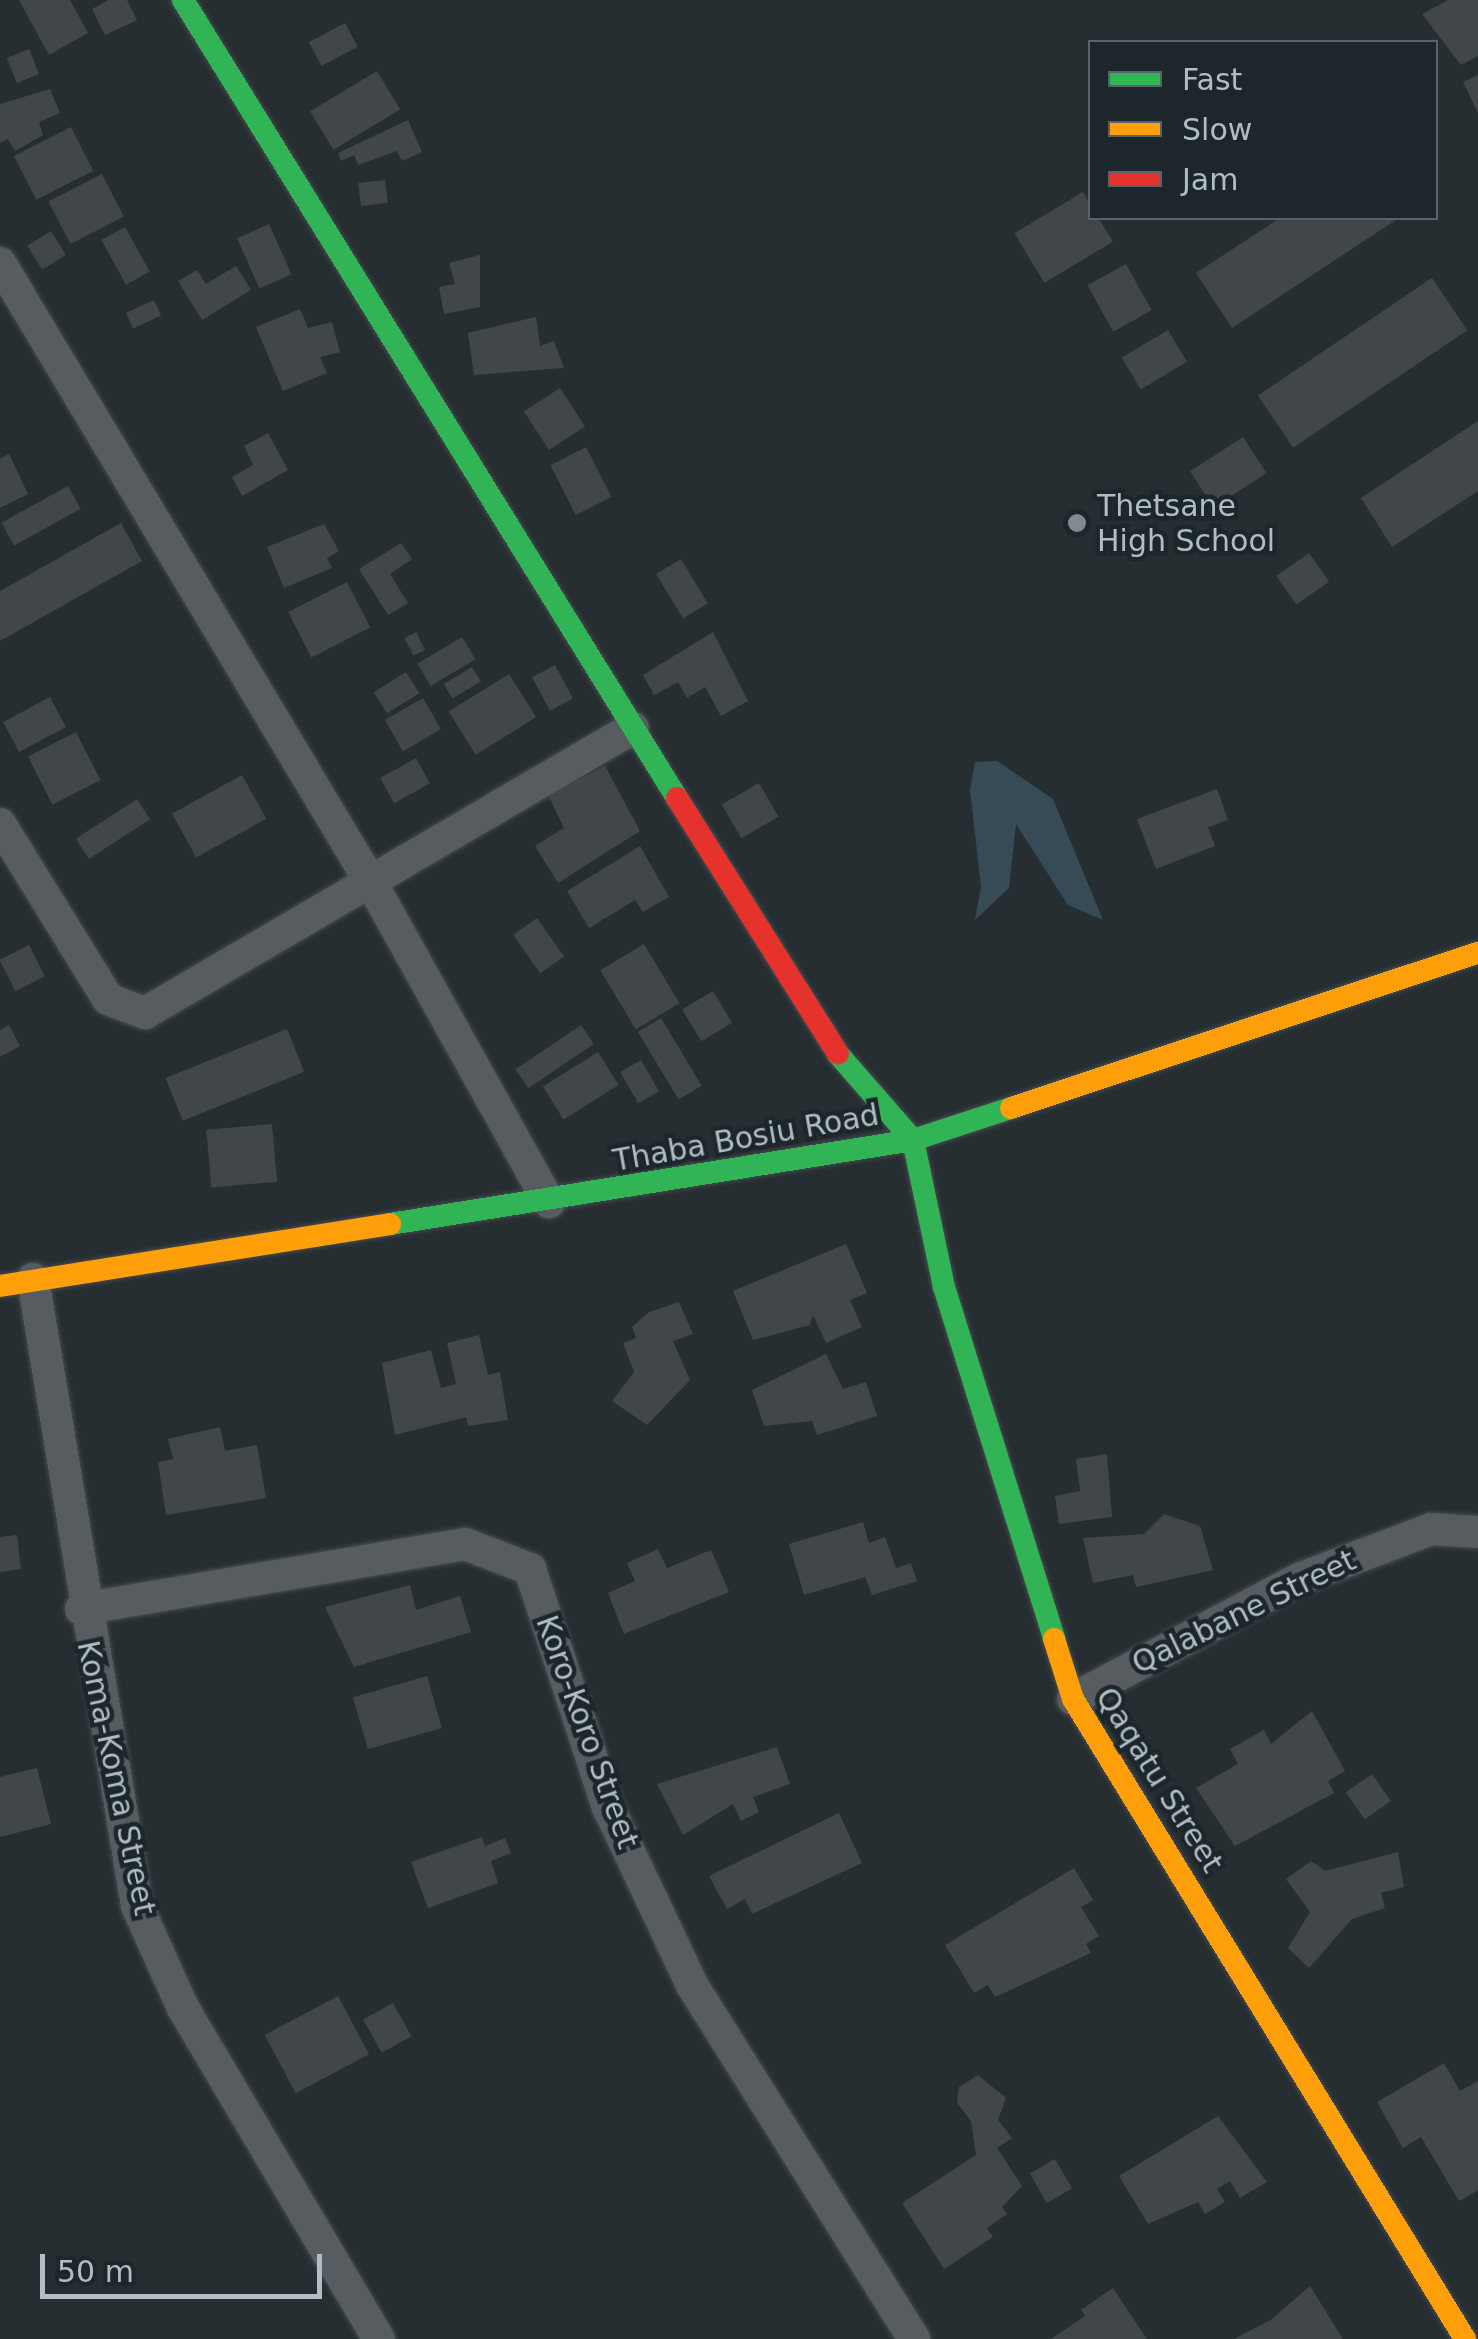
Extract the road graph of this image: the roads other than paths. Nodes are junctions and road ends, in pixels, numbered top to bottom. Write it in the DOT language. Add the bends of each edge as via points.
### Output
graph roads {
  1 [pos="182,0"];
  2 [pos="0,263"];
  3 [pos="634,728"];
  4 [pos="0,824"];
  5 [pos="374,886"];
  6 [pos="1478,952"];
  7 [pos="913,1140"];
  8 [pos="550,1202"];
  9 [pos="33,1279"];
  10 [pos="0,1286"];
  11 [pos="1478,1532"];
  12 [pos="82,1609"];
  13 [pos="1073,1699"];
  14 [pos="379,2339"];
  15 [pos="914,2339"];
  16 [pos="1464,2339"];
  1 -- 3 [label="street"];
  2 -- 5 [label="street"];
  3 -- 5 [label="street"];
  3 -- 7 [label="street" via="826,1040"];
  4 -- 5 [label="street" via="108,999 145,1013"];
  5 -- 8 [label="street"];
  6 -- 7 [label="street, Thaba Bosiu Road"];
  7 -- 8 [label="street, Thaba Bosiu Road"];
  7 -- 13 [label="street, Qaqatu Street" via="944,1287"];
  8 -- 9 [label="street, Thaba Bosiu Road"];
  9 -- 10 [label="street, Thaba Bosiu Road"];
  9 -- 12 [label="street, Koma-Koma Street"];
  11 -- 13 [label="street, Qalabane Street" via="1432,1529 1299,1579"];
  12 -- 14 [label="street, Koma-Koma Street" via="137,1906 182,2008"];
  12 -- 15 [label="street, Koro-Koro Street" via="465,1544 530,1569 608,1807 692,1985"];
  13 -- 16 [label="street, Qaqatu Street"];
}
